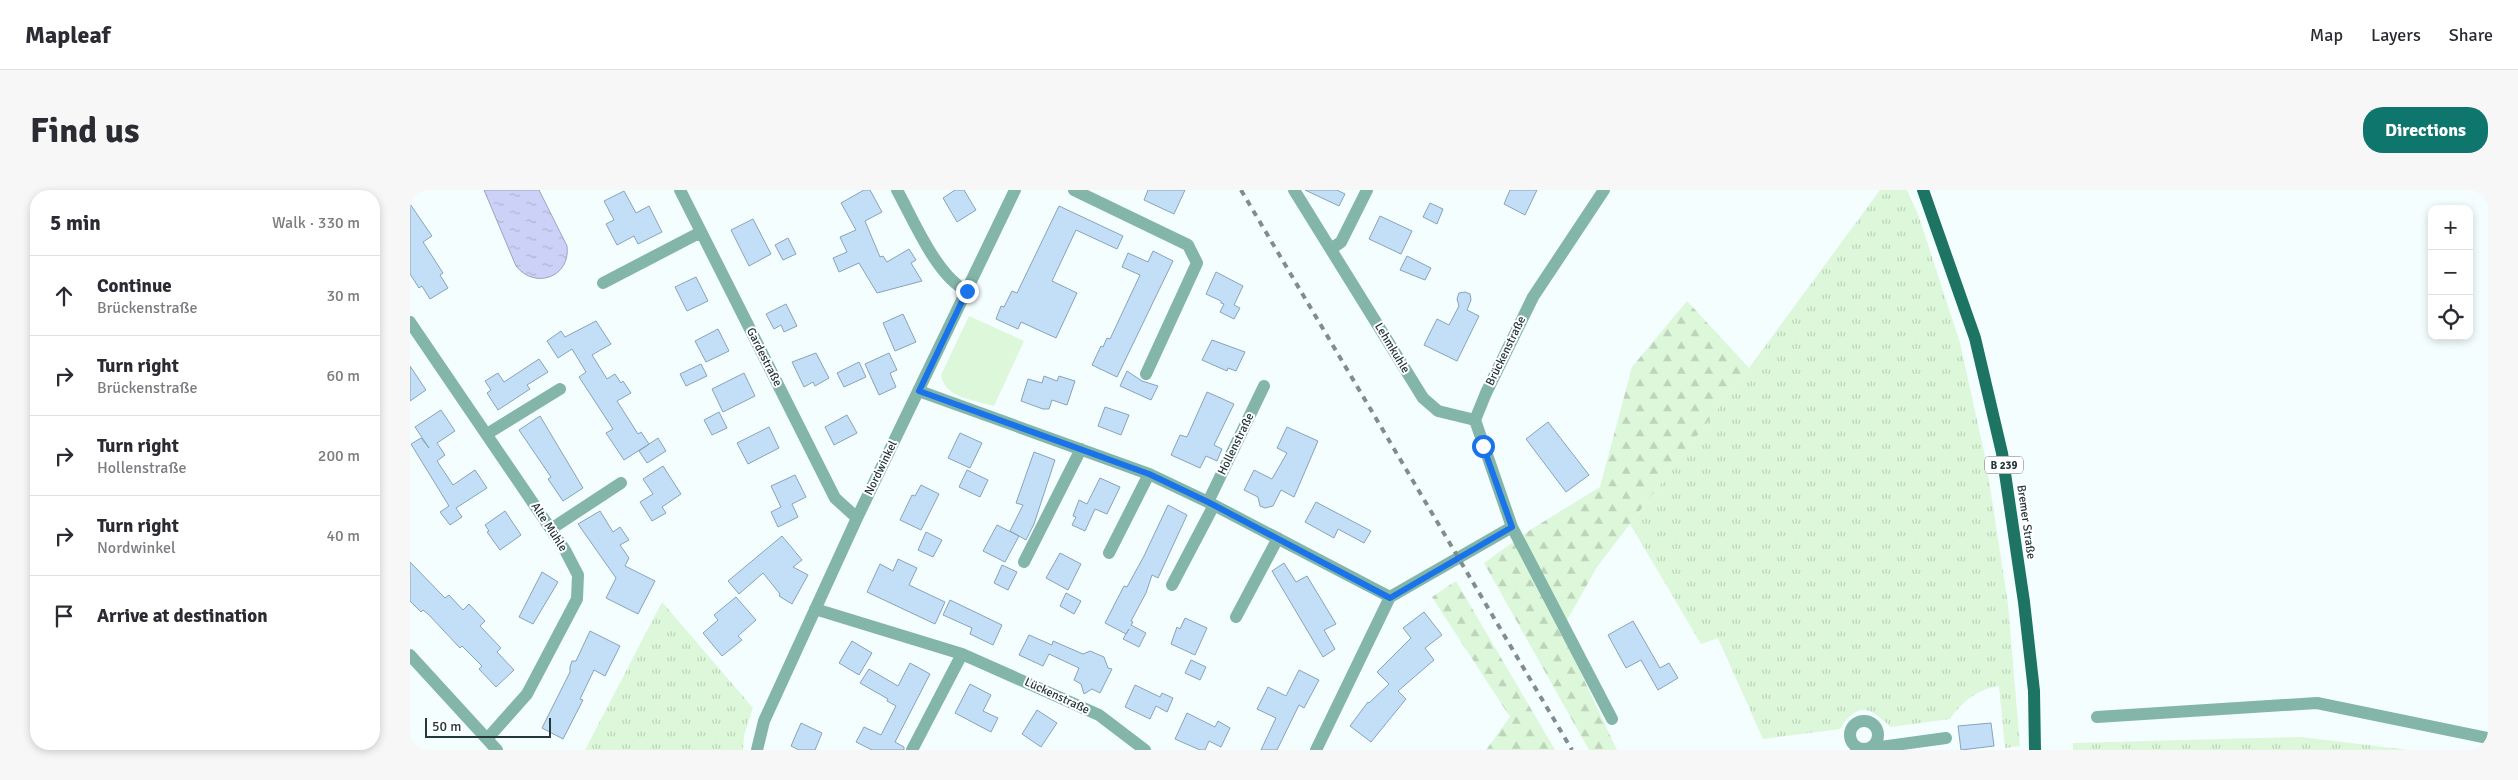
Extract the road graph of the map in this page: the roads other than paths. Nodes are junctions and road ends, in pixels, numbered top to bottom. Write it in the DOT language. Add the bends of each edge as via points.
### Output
graph roads {
  1 [pos="680,190"];
  2 [pos="897,190"];
  3 [pos="1015,190"];
  4 [pos="1074,190"];
  5 [pos="1294,190"];
  6 [pos="1367,190"];
  7 [pos="1604,190"];
  8 [pos="1923,190"];
  9 [pos="702,232"];
  10 [pos="1331,249"];
  11 [pos="603,283"];
  12 [pos="967,291"];
  13 [pos="410,322"];
  14 [pos="1146,374"];
  15 [pos="1264,386"];
  16 [pos="560,389"];
  17 [pos="919,391"];
  18 [pos="1475,420"];
  19 [pos="487,434"];
  20 [pos="1081,449"];
  21 [pos="1149,474"];
  22 [pos="621,483"];
  23 [pos="1211,503"];
  24 [pos="857,518"];
  25 [pos="1512,527"];
  26 [pos="551,529"];
  27 [pos="1278,538"];
  28 [pos="1109,553"];
  29 [pos="1024,562"];
  30 [pos="1172,585"];
  31 [pos="1390,598"];
  32 [pos="815,609"];
  33 [pos="1236,617"];
  34 [pos="962,654"];
  35 [pos="410,655"];
  36 [pos="2097,717"];
  37 [pos="1612,719"];
  38 [pos="1946,738"];
  39 [pos="2488,738"];
  40 [pos="486,739"];
  41 [pos="497,750"];
  42 [pos="757,750"];
  43 [pos="912,750"];
  44 [pos="1145,750"];
  45 [pos="1316,750"];
  46 [pos="1863,750"];
  47 [pos="2035,750"];
  1 -- 9 [label="street, Gardestraße"];
  2 -- 12 [label="street" via="955,286"];
  3 -- 12 [label="street, Nordwinkel"];
  4 -- 14 [label="street" via="1188,245 1198,263"];
  5 -- 10 [label="street, Lehmkuhle"];
  6 -- 10 [label="street" via="1341,242"];
  7 -- 18 [label="street, Brückenstraße" via="1533,297"];
  8 -- 47 [label="main road, Bremer Straße / B 239" via="1975,338 2002,453 2034,691"];
  9 -- 11 [label="street"];
  9 -- 24 [label="street, Gardestraße" via="835,498"];
  10 -- 18 [label="street, Lehmkuhle" via="1423,398 1438,411"];
  12 -- 17 [label="street, Nordwinkel"];
  13 -- 19 [label="street, Alte Mühle"];
  15 -- 23 [label="street, Hollenstraße"];
  16 -- 19 [label="street"];
  17 -- 20 [label="street"];
  17 -- 24 [label="street, Nordwinkel"];
  18 -- 25 [label="street"];
  19 -- 26 [label="street, Alte Mühle"];
  20 -- 21 [label="street"];
  20 -- 29 [label="street"];
  21 -- 23 [label="street"];
  21 -- 28 [label="street"];
  22 -- 26 [label="street"];
  23 -- 27 [label="street"];
  23 -- 30 [label="street, Hollenstraße"];
  24 -- 32 [label="street, Nordwinkel"];
  25 -- 31 [label="street"];
  25 -- 37 [label="street"];
  26 -- 40 [label="street, Alte Mühle" via="578,575 577,599 527,694"];
  27 -- 31 [label="street"];
  27 -- 33 [label="street"];
  31 -- 45 [label="street"];
  32 -- 34 [label="street, Lückenstraße"];
  32 -- 42 [label="street, Nordwinkel" via="764,721"];
  34 -- 43 [label="street"];
  34 -- 44 [label="street, Lückenstraße" via="1099,715"];
  35 -- 40 [label="street"];
  36 -- 39 [label="street" via="2317,703"];
  38 -- 46 [label="street"];
  40 -- 41 [label="street"];
}
